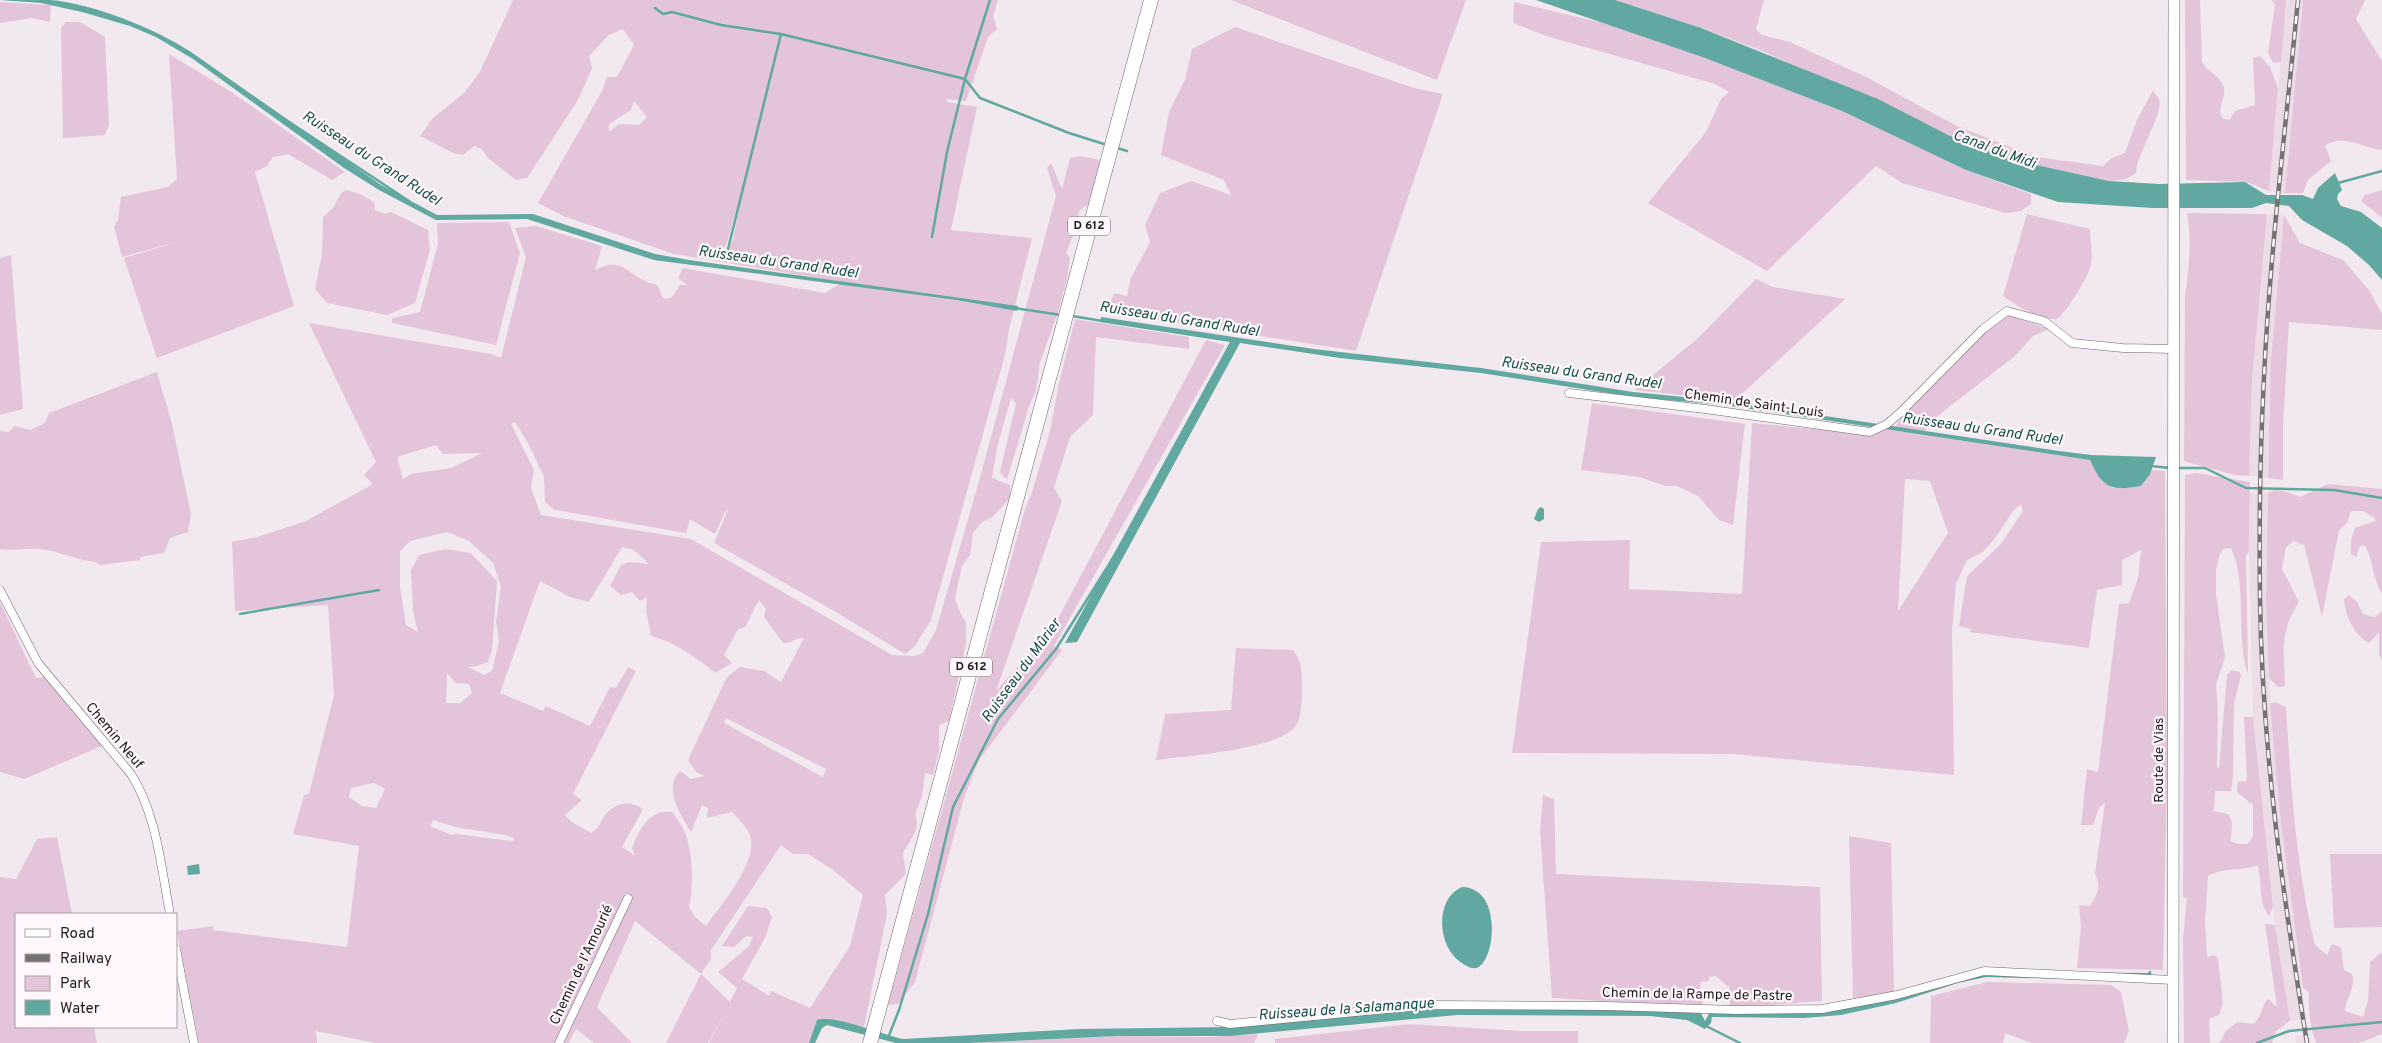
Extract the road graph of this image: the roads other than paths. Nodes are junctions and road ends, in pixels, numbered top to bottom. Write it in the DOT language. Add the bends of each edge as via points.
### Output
graph roads {
  1 [pos="1151,0"];
  2 [pos="2174,0"];
  3 [pos="2174,349"];
  4 [pos="1569,393"];
  5 [pos="0,590"];
  6 [pos="628,898"];
  7 [pos="170,913"];
  8 [pos="178,959"];
  9 [pos="2173,980"];
  10 [pos="1217,1021"];
  11 [pos="194,1043"];
  12 [pos="559,1043"];
  13 [pos="870,1043"];
  14 [pos="2173,1043"];
  1 -- 13 [label="highway, D 612"];
  2 -- 3 [label="main road, Route de Vias"];
  3 -- 4 [label="street, Chemin de Saint-Louis" via="2072,343 2044,321 2007,311 1983,329 1887,424 1861,432"];
  3 -- 9 [label="main road, Route de Vias"];
  5 -- 7 [label="street, Chemin Neuf" via="38,663 142,791 150,812"];
  6 -- 12 [label="street, Chemin de l'Amourié"];
  8 -- 11 [label="street"];
  9 -- 10 [label="street, Chemin de la Rampe de Pastre" via="1984,971 1897,995 1822,1008 1736,1010 1429,1005 1230,1024"];
  9 -- 14 [label="main road, Route de Vias"];
}
